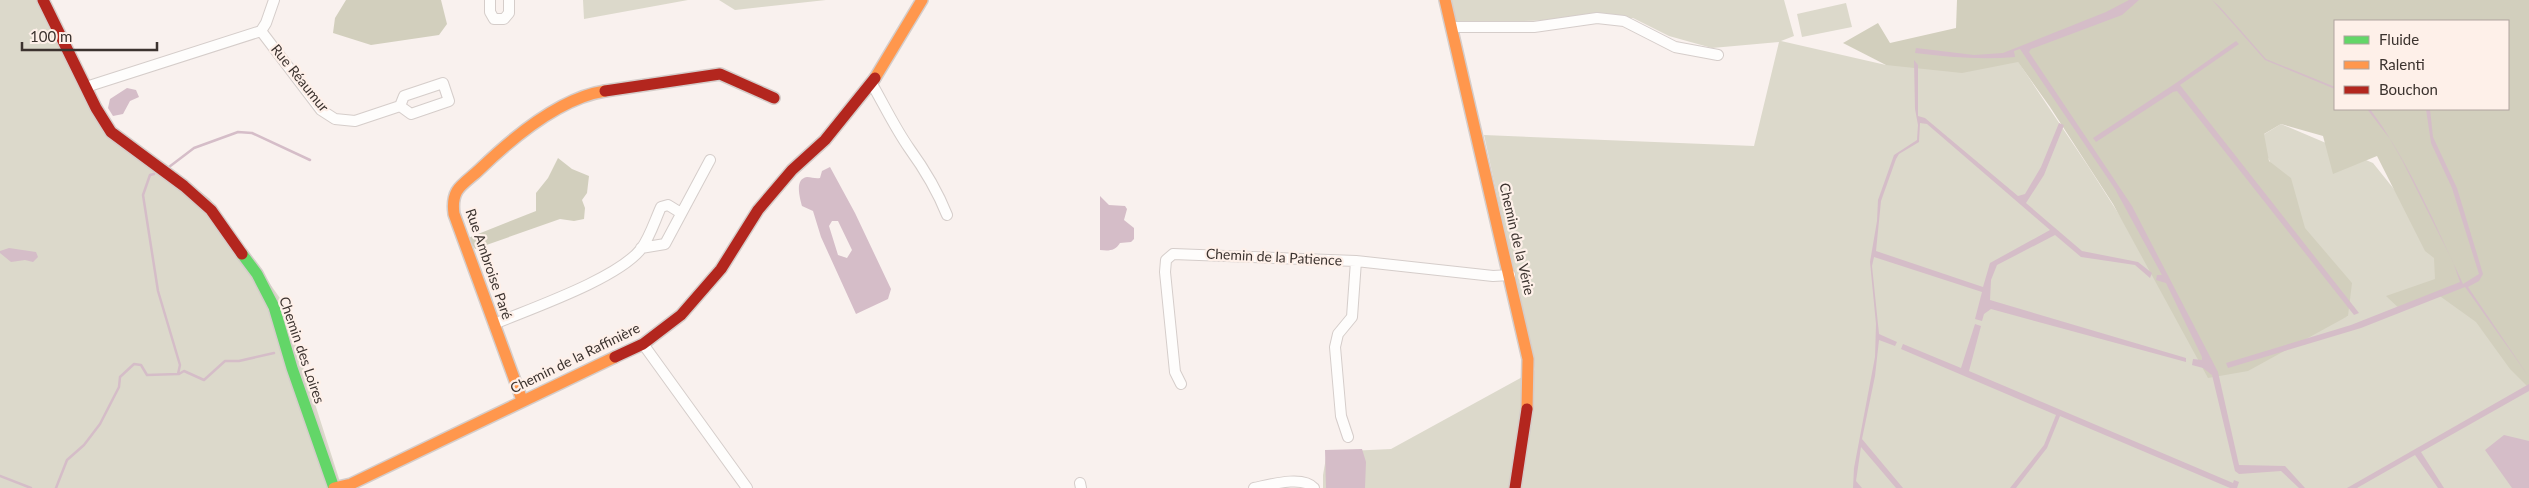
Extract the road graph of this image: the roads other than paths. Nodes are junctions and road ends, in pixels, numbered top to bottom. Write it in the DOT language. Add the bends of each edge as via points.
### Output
graph roads {
  1 [pos="43,0"];
  2 [pos="274,0"];
  3 [pos="490,0"];
  4 [pos="508,0"];
  5 [pos="922,0"];
  6 [pos="1445,0"];
  7 [pos="1452,27"];
  8 [pos="261,30"];
  9 [pos="1718,55"];
  10 [pos="872,84"];
  11 [pos="86,87"];
  12 [pos="774,98"];
  13 [pos="400,106"];
  14 [pos="710,160"];
  15 [pos="681,213"];
  16 [pos="947,215"];
  17 [pos="641,248"];
  18 [pos="1356,261"];
  19 [pos="1510,276"];
  20 [pos="494,324"];
  21 [pos="643,344"];
  22 [pos="1180,384"];
  23 [pos="522,400"];
  24 [pos="1348,437"];
  25 [pos="334,488"];
  26 [pos="747,488"];
  27 [pos="1254,488"];
  28 [pos="1314,488"];
  29 [pos="1515,488"];
  1 -- 11 [label="street, Chemin des Loires"];
  2 -- 8 [label="street"];
  3 -- 4 [label="street" via="494,19 504,19 509,12"];
  5 -- 10 [label="street, Chemin de la Raffinière"];
  6 -- 7 [label="street, Chemin de la Vérie"];
  7 -- 9 [label="street" via="1534,26 1597,18 1624,21 1675,47"];
  7 -- 19 [label="street, Chemin de la Vérie"];
  8 -- 11 [label="street"];
  8 -- 13 [label="street, Rue Réaumur" via="321,110 335,119 355,121"];
  10 -- 16 [label="street" via="937,190"];
  10 -- 21 [label="street, Chemin de la Raffinière" via="825,140 792,170 758,210 701,295"];
  11 -- 25 [label="street, Chemin des Loires" via="111,132 211,210 257,274 274,307"];
  12 -- 20 [label="street, Rue Ambroise Paré" via="720,74 606,89 572,101 514,136 462,185 453,206"];
  14 -- 15 [label="street"];
  15 -- 17 [label="street" via="665,244"];
  15 -- 17 [label="street" via="668,205 661,207"];
  17 -- 20 [label="street" via="602,278"];
  18 -- 19 [label="street, Chemin de la Patience"];
  18 -- 22 [label="street, Chemin de la Patience" via="1173,254 1166,260 1165,272 1174,372"];
  18 -- 24 [label="street" via="1352,317 1338,334 1336,347 1341,416"];
  19 -- 29 [label="street, Chemin de la Vérie" via="1528,359 1528,400"];
  20 -- 23 [label="street, Rue Ambroise Paré"];
  21 -- 23 [label="street, Chemin de la Raffinière"];
  21 -- 26 [label="street"];
  23 -- 25 [label="street, Chemin de la Raffinière" via="351,484"];
  27 -- 28 [label="street" via="1306,482"];
}
